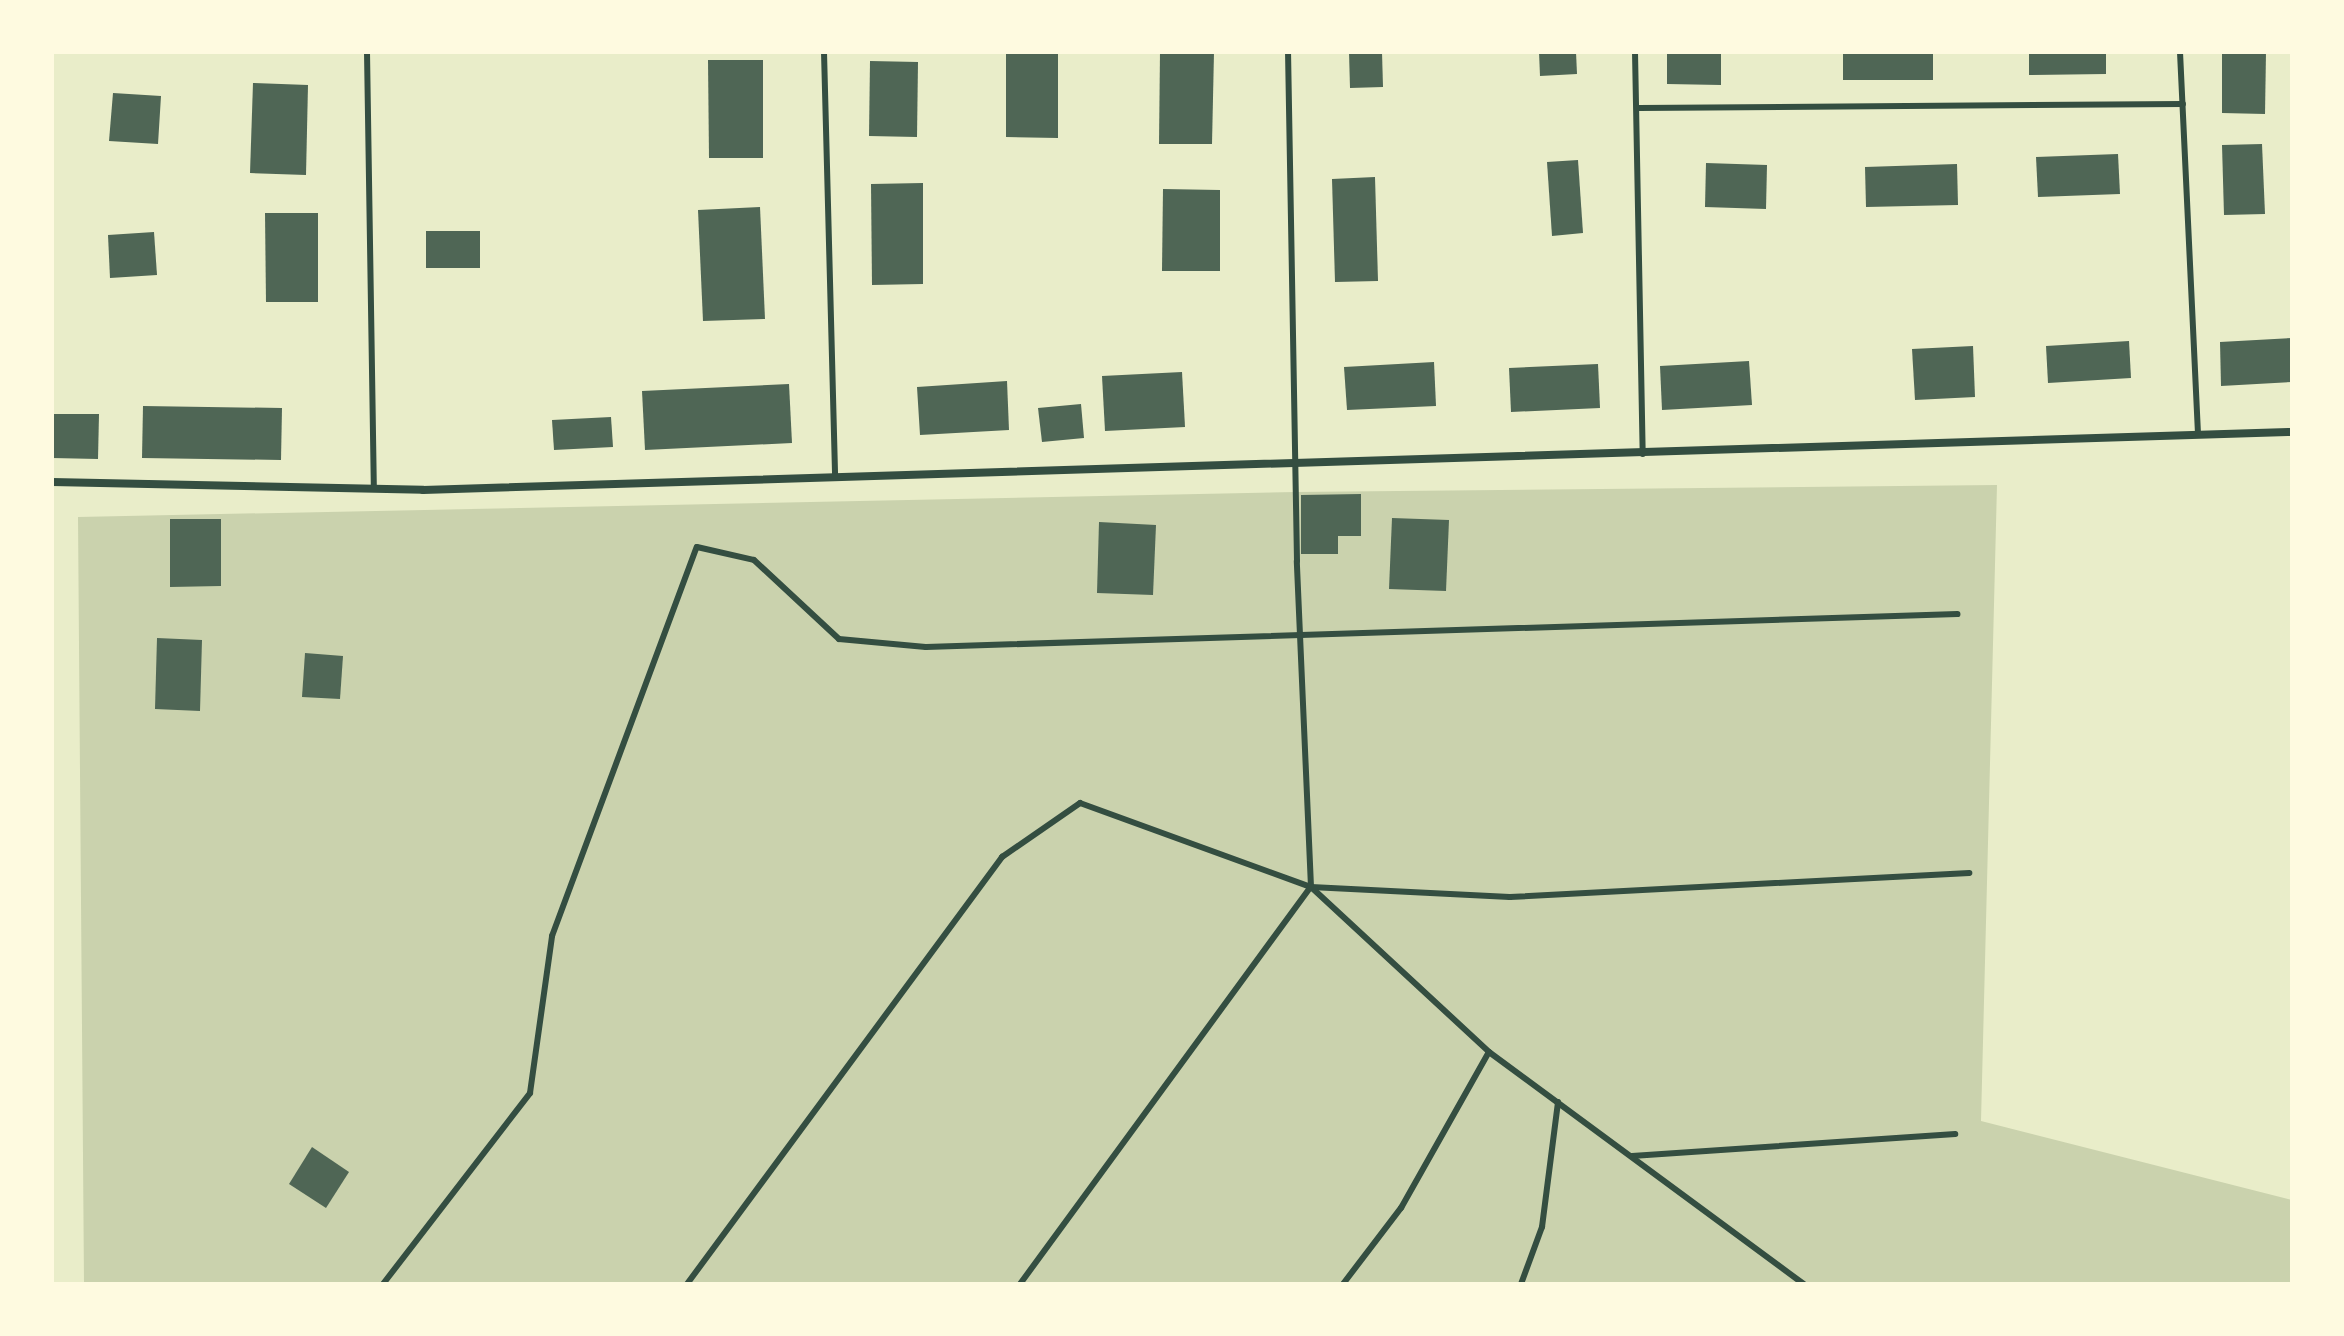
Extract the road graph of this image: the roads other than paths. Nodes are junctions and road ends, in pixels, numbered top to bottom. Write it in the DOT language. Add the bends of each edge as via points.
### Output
graph roads {
  1 [pos="367,52"];
  2 [pos="824,52"];
  3 [pos="1288,52"];
  4 [pos="1635,52"];
  5 [pos="2180,52"];
  6 [pos="2183,104"];
  7 [pos="1639,108"];
  8 [pos="2292,432"];
  9 [pos="2198,435"];
  10 [pos="1643,454"];
  11 [pos="1299,465"];
  12 [pos="835,478"];
  13 [pos="52,482"];
  14 [pos="374,489"];
  15 [pos="1957,614"];
  16 [pos="1301,634"];
  17 [pos="1969,873"];
  18 [pos="1311,887"];
  19 [pos="1489,1052"];
  20 [pos="1558,1102"];
  21 [pos="1955,1134"];
  22 [pos="1631,1156"];
  23 [pos="383,1284"];
  24 [pos="687,1284"];
  25 [pos="1020,1284"];
  26 [pos="1343,1284"];
  27 [pos="1521,1284"];
  28 [pos="1804,1284"];
  1 -- 14 [label="lane"];
  2 -- 12 [label="lane"];
  3 -- 11 [label="lane"];
  4 -- 7 [label="lane"];
  5 -- 6 [label="lane"];
  6 -- 7 [label="lane"];
  6 -- 9 [label="lane"];
  7 -- 10 [label="lane"];
  8 -- 9 [label="street"];
  9 -- 10 [label="street"];
  10 -- 11 [label="street"];
  11 -- 12 [label="street"];
  11 -- 16 [label="lane"];
  12 -- 14 [label="street"];
  13 -- 14 [label="street"];
  15 -- 16 [label="lane"];
  16 -- 18 [label="lane"];
  16 -- 23 [label="lane" via="926,647 839,639 754,560 697,547 552,936 530,1093"];
  17 -- 18 [label="lane" via="1510,897"];
  18 -- 19 [label="lane"];
  18 -- 24 [label="lane" via="1080,803 1002,857"];
  18 -- 25 [label="lane"];
  19 -- 20 [label="lane"];
  19 -- 26 [label="lane" via="1401,1208"];
  20 -- 22 [label="lane"];
  20 -- 27 [label="lane" via="1542,1227"];
  21 -- 22 [label="lane"];
  22 -- 28 [label="lane"];
}
